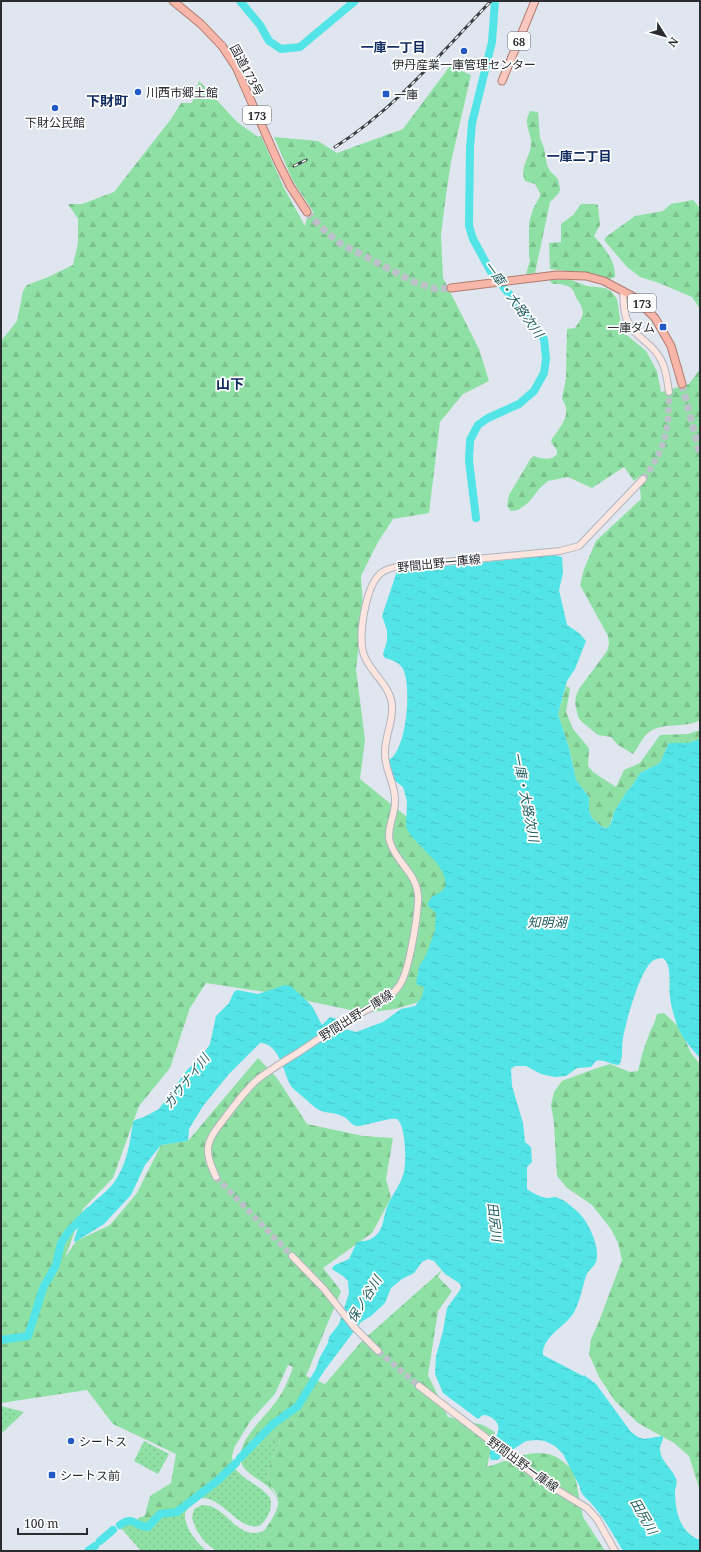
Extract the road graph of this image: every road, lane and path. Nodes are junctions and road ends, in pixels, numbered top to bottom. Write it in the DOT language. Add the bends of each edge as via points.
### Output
graph roads {
  1 [pos="174,1"];
  2 [pos="535,1"];
  3 [pos="502,81"];
  4 [pos="307,212"];
  5 [pos="455,288"];
  6 [pos="623,290"];
  7 [pos="682,384"];
  8 [pos="669,392"];
  9 [pos="643,479"];
  10 [pos="216,1177"];
  11 [pos="292,1256"];
  12 [pos="378,1351"];
  13 [pos="420,1386"];
  14 [pos="615,1551"];
  1 -- 4 [label="highway, 国道173号 / 173, bridge" via="209,31 236,67 278,162"];
  2 -- 3 [label="main road, 68"];
  5 -- 6 [label="highway, 173" via="557,275 595,278"];
  6 -- 7 [label="highway, 173" via="641,302 662,328 671,346"];
  6 -- 8 [label="main road" via="626,317 632,330 662,359"];
  9 -- 10 [label="main road, 野間出野一庫線" via="579,546 560,551 402,566 386,570 375,581 363,623 361,644 368,664 389,692 392,704 384,757 396,794 389,842 414,880 418,891 407,967 400,985 387,998 271,1070 248,1088 211,1138 208,1156"];
  11 -- 12 [label="main road"];
  13 -- 14 [label="main road, 野間出野一庫線" via="541,1480 587,1508 597,1519"];
}
